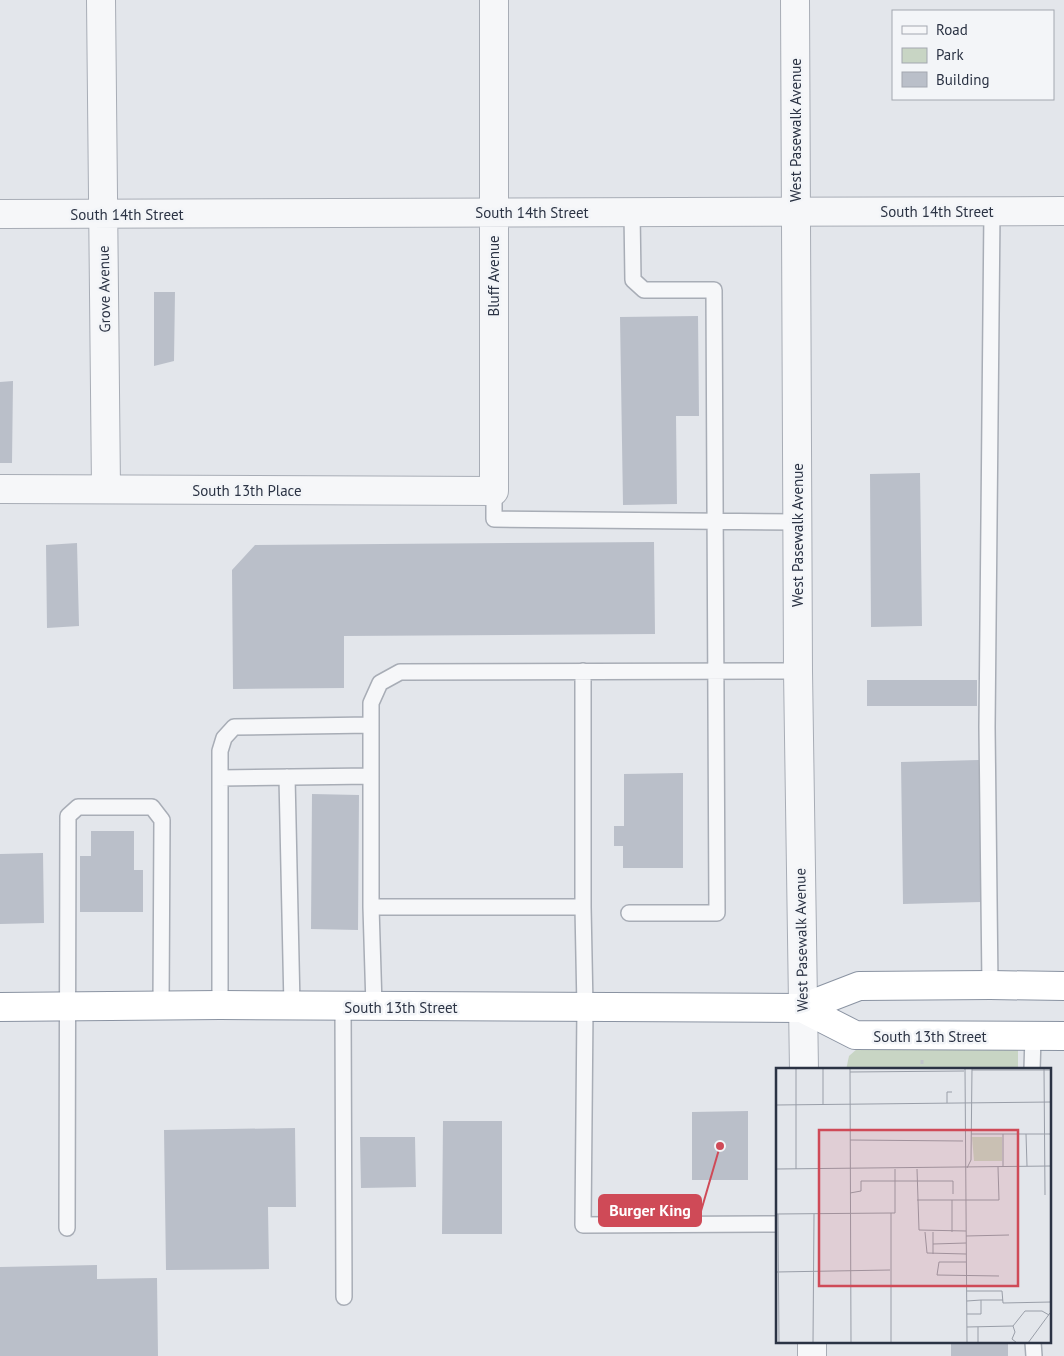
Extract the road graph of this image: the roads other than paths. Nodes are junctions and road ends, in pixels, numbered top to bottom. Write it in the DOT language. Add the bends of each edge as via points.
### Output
graph roads {
  1 [pos="101,0"];
  2 [pos="494,0"];
  3 [pos="795,0"];
  4 [pos="795,211"];
  5 [pos="992,211"];
  6 [pos="1064,211"];
  7 [pos="493,212"];
  8 [pos="632,212"];
  9 [pos="0,214"];
  10 [pos="103,214"];
  11 [pos="0,489"];
  12 [pos="106,489"];
  13 [pos="494,491"];
  14 [pos="714,521"];
  15 [pos="798,522"];
  16 [pos="798,670"];
  17 [pos="583,671"];
  18 [pos="715,671"];
  19 [pos="371,725"];
  20 [pos="371,776"];
  21 [pos="287,777"];
  22 [pos="220,778"];
  23 [pos="371,907"];
  24 [pos="583,907"];
  25 [pos="629,913"];
  26 [pos="990,985"];
  27 [pos="1064,986"];
  28 [pos="220,1005"];
  29 [pos="162,1006"];
  30 [pos="292,1006"];
  31 [pos="343,1006"];
  32 [pos="374,1006"];
  33 [pos="0,1007"];
  34 [pos="67,1007"];
  35 [pos="585,1008"];
  36 [pos="802,1008"];
  37 [pos="1032,1036"];
  38 [pos="1064,1036"];
  39 [pos="804,1068"];
  40 [pos="1032,1068"];
  41 [pos="776,1224"];
  42 [pos="68,1228"];
  43 [pos="344,1297"];
  1 -- 10 [label="street, Grove Avenue"];
  2 -- 7 [label="street, Bluff Avenue"];
  3 -- 4 [label="street, West Pasewalk Avenue"];
  4 -- 5 [label="street, South 14th Street"];
  4 -- 8 [label="street, South 14th Street"];
  4 -- 15 [label="street, West Pasewalk Avenue"];
  5 -- 6 [label="street, South 14th Street"];
  5 -- 26 [label="lane" via="987,727"];
  7 -- 8 [label="street, South 14th Street"];
  7 -- 10 [label="street, South 14th Street"];
  7 -- 13 [label="street, Bluff Avenue"];
  8 -- 14 [label="lane" via="633,280 644,290 714,290"];
  9 -- 10 [label="street, South 14th Street"];
  10 -- 12 [label="street, Grove Avenue"];
  11 -- 12 [label="street, South 13th Place"];
  12 -- 13 [label="street, South 13th Place"];
  13 -- 14 [label="lane" via="494,519"];
  14 -- 15 [label="lane"];
  14 -- 18 [label="lane"];
  15 -- 16 [label="street, West Pasewalk Avenue"];
  16 -- 18 [label="lane"];
  16 -- 36 [label="street, West Pasewalk Avenue"];
  17 -- 18 [label="lane"];
  17 -- 19 [label="lane" via="400,672 380,683 371,703"];
  17 -- 24 [label="lane"];
  18 -- 25 [label="lane" via="716,913"];
  19 -- 20 [label="lane"];
  19 -- 22 [label="lane" via="234,727 224,738 220,750"];
  20 -- 21 [label="lane"];
  20 -- 23 [label="lane"];
  21 -- 22 [label="lane"];
  21 -- 30 [label="lane"];
  22 -- 28 [label="lane"];
  23 -- 24 [label="lane"];
  23 -- 32 [label="lane"];
  24 -- 35 [label="lane"];
  26 -- 27 [label="highway, South 13th Street"];
  26 -- 36 [label="highway, South 13th Street" via="859,986"];
  28 -- 29 [label="highway, South 13th Street"];
  28 -- 30 [label="highway, South 13th Street"];
  29 -- 34 [label="highway, South 13th Street"];
  29 -- 34 [label="lane" via="162,820 152,807 78,807 68,816"];
  30 -- 31 [label="highway, South 13th Street"];
  31 -- 32 [label="highway, South 13th Street"];
  31 -- 43 [label="lane"];
  32 -- 35 [label="highway, South 13th Street"];
  33 -- 34 [label="highway, South 13th Street"];
  34 -- 42 [label="lane"];
  35 -- 36 [label="highway, South 13th Street"];
  35 -- 41 [label="lane" via="584,1225"];
  36 -- 37 [label="highway, South 13th Street" via="855,1035"];
  36 -- 39 [label="street, West Pasewalk Avenue"];
  37 -- 38 [label="highway, South 13th Street"];
  37 -- 40 [label="lane"];
}
